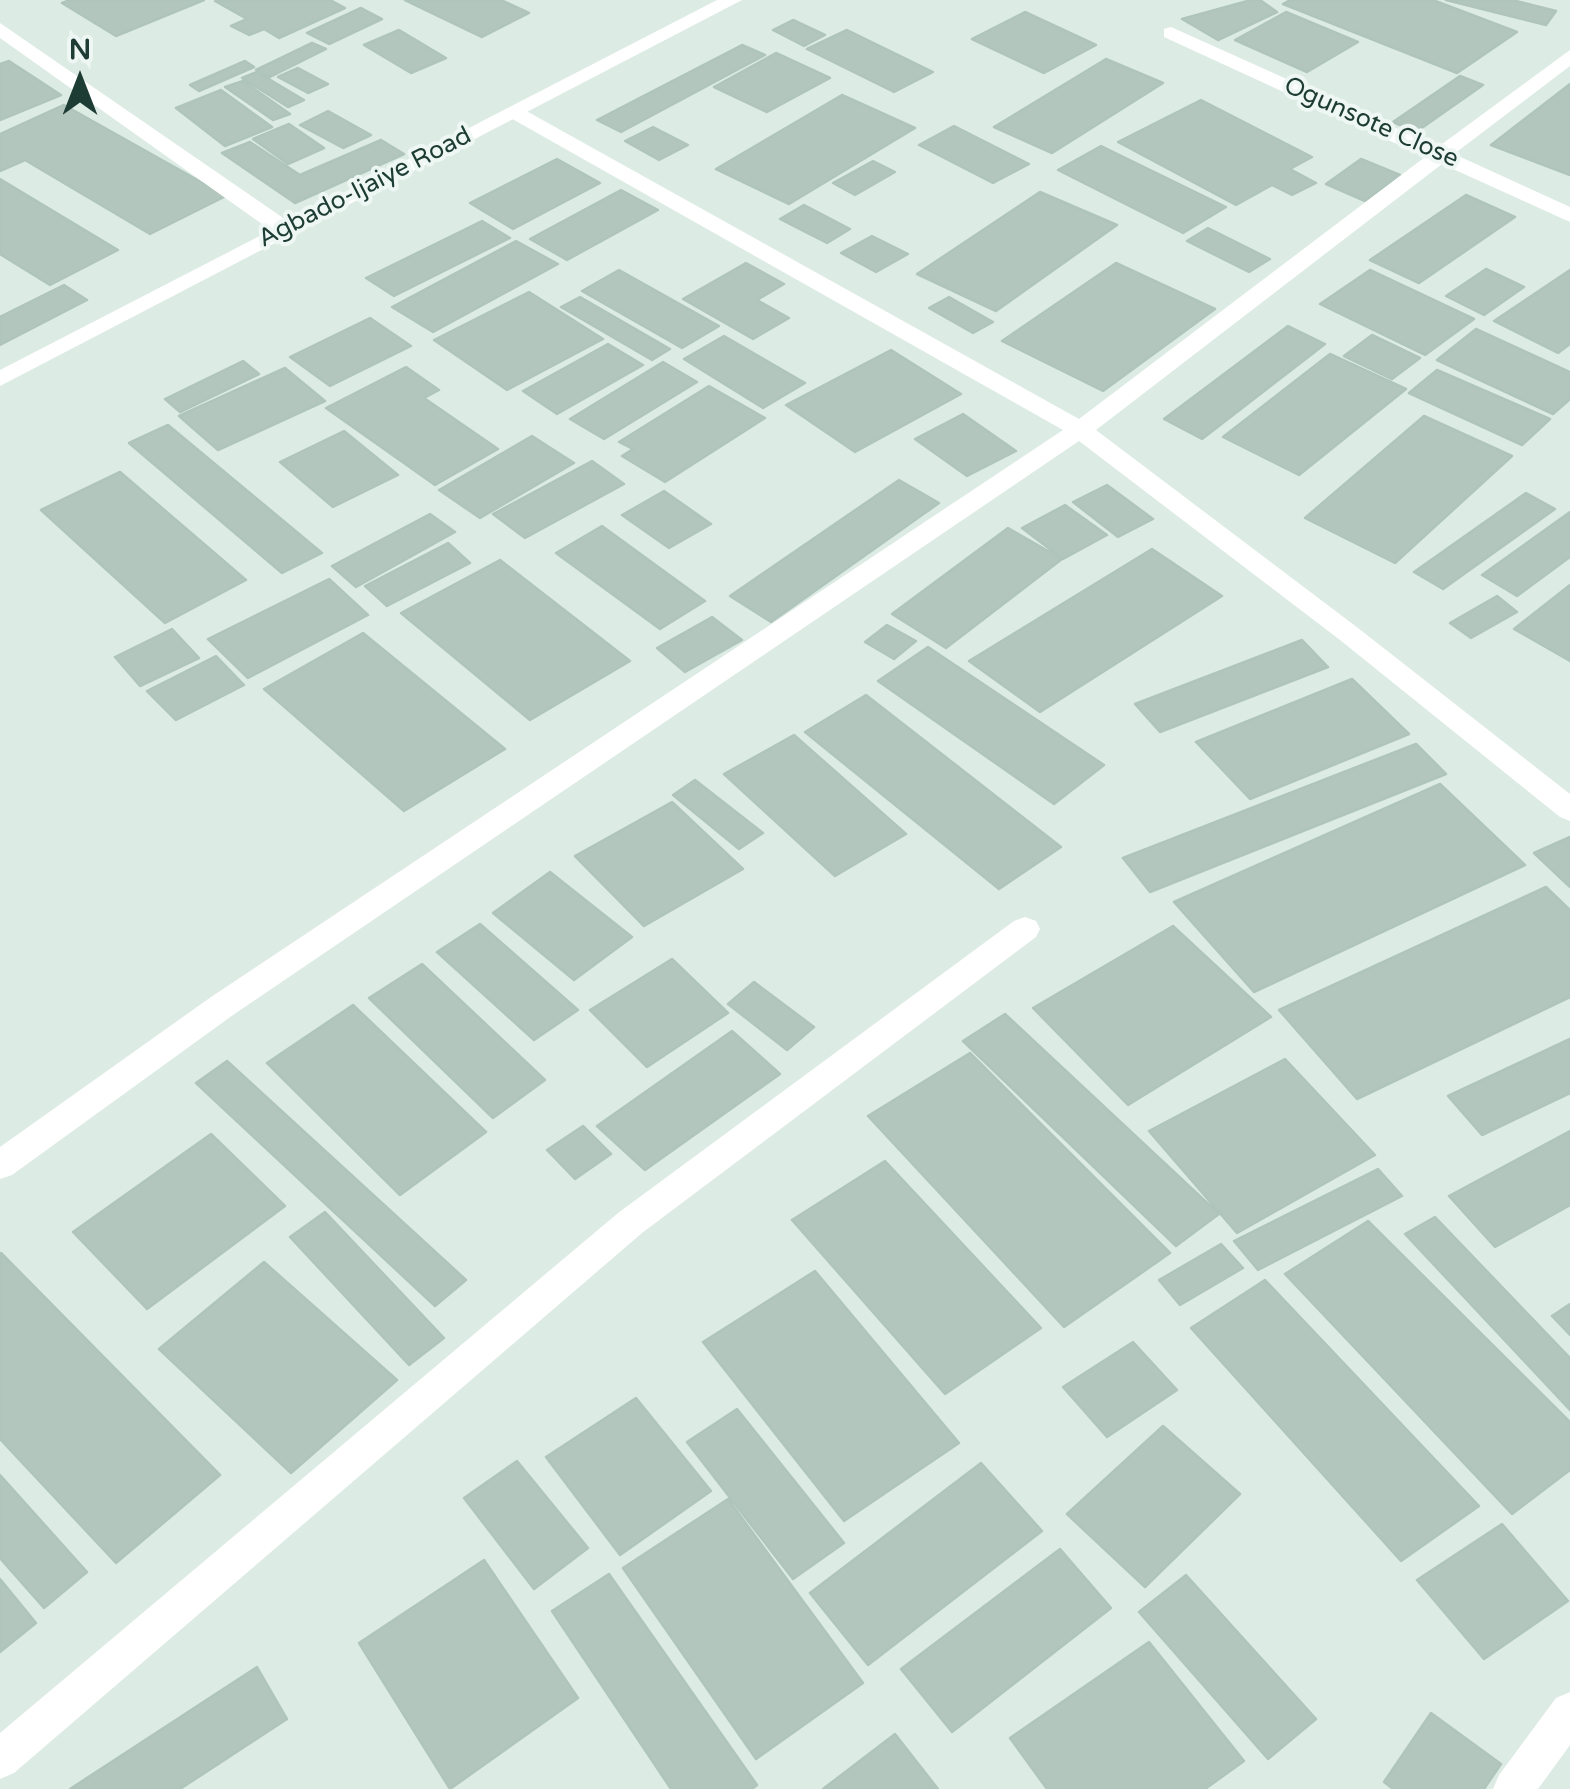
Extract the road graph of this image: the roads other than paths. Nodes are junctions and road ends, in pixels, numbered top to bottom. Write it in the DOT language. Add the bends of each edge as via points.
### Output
graph roads {
  1 [pos="732,0"];
  2 [pos="0,29"];
  3 [pos="1171,33"];
  4 [pos="1570,56"];
  5 [pos="514,112"];
  6 [pos="1441,154"];
  7 [pos="1570,214"];
  8 [pos="284,229"];
  9 [pos="0,379"];
  10 [pos="1080,430"];
  11 [pos="1570,810"];
  12 [pos="1025,929"];
  13 [pos="0,1165"];
  14 [pos="1570,1712"];
  15 [pos="0,1759"];
  16 [pos="1513,1789"];
  1 -- 5 [label="street, Agbado-Ijaiye Road"];
  2 -- 8 [label="street"];
  3 -- 6 [label="street, Ogunsote Close"];
  4 -- 6 [label="street"];
  5 -- 8 [label="street, Agbado-Ijaiye Road"];
  5 -- 10 [label="street"];
  6 -- 7 [label="street, Ogunsote Close"];
  6 -- 10 [label="street"];
  8 -- 9 [label="street, Agbado-Ijaiye Road"];
  10 -- 11 [label="street"];
  10 -- 13 [label="street" via="238,995"];
  12 -- 15 [label="street" via="630,1223"];
  14 -- 16 [label="street"];
}
